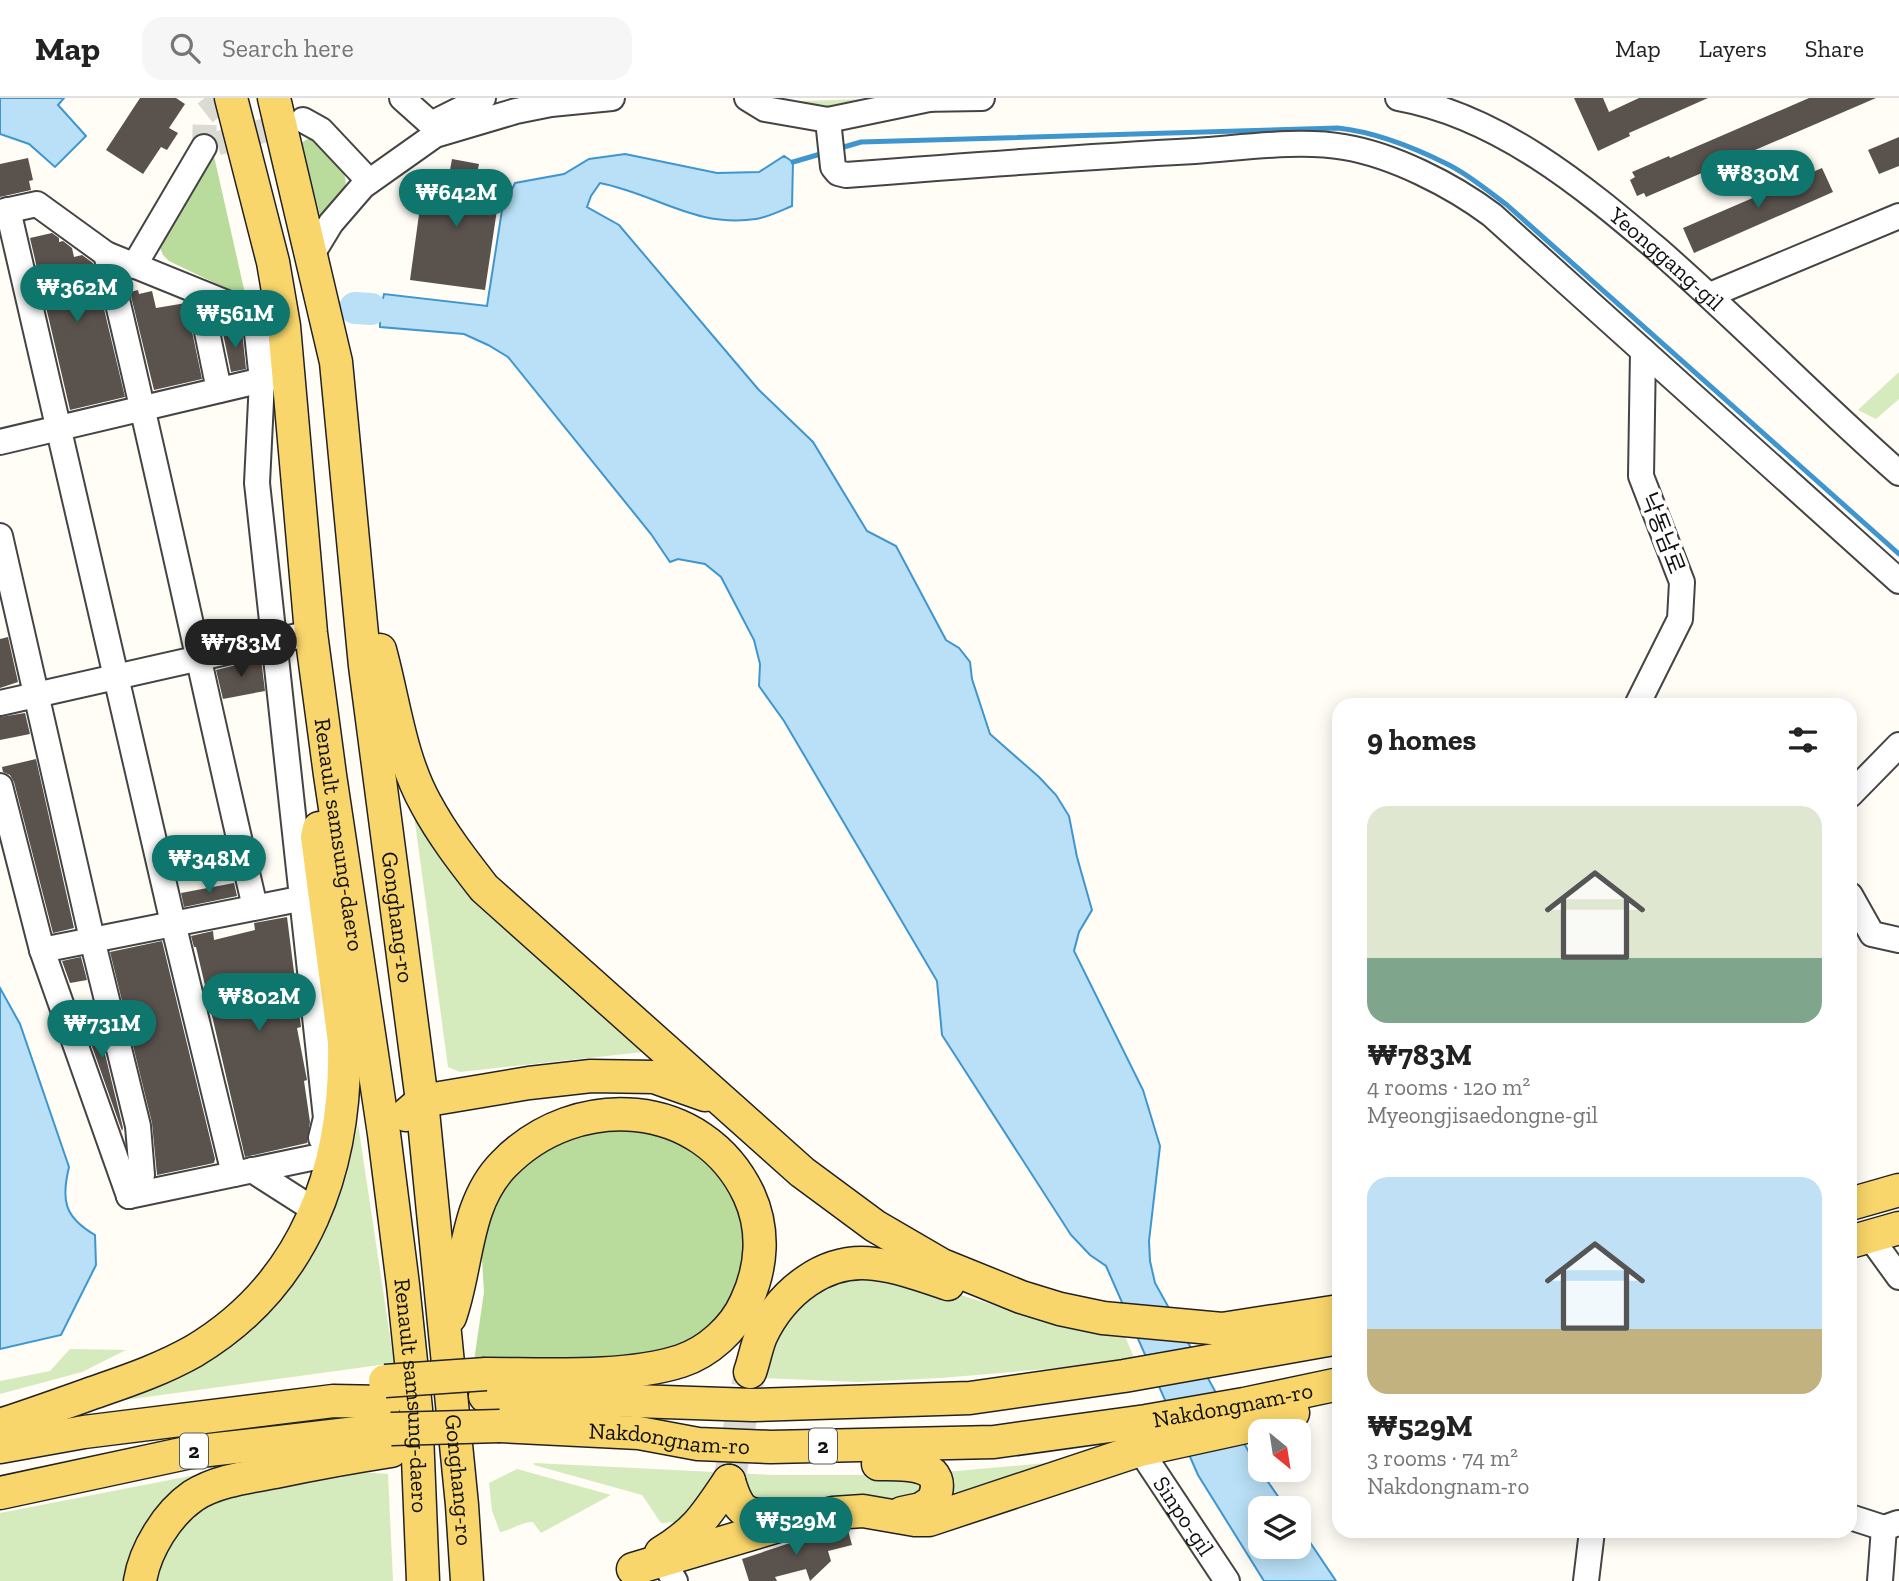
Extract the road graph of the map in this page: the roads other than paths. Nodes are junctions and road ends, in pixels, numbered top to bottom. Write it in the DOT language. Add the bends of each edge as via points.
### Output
graph roads {
  1 [pos="402,98"];
  2 [pos="445,98"];
  3 [pos="483,98"];
  4 [pos="612,98"];
  5 [pos="747,98"];
  6 [pos="982,98"];
  7 [pos="1400,98"];
  8 [pos="926,99"];
  9 [pos="234,109"];
  10 [pos="285,109"];
  11 [pos="828,120"];
  12 [pos="426,134"];
  13 [pos="205,147"];
  14 [pos="369,181"];
  15 [pos="4,211"];
  16 [pos="1899,216"];
  17 [pos="106,254"];
  18 [pos="311,256"];
  19 [pos="134,265"];
  20 [pos="199,293"];
  21 [pos="1710,295"];
  22 [pos="255,315"];
  23 [pos="284,326"];
  24 [pos="1643,351"];
  25 [pos="276,377"];
  26 [pos="219,390"];
  27 [pos="143,407"];
  28 [pos="58,428"];
  29 [pos="0,442"];
  30 [pos="1899,473"];
  31 [pos="0,536"];
  32 [pos="356,563"];
  33 [pos="1899,581"];
  34 [pos="311,633"];
  35 [pos="275,642"];
  36 [pos="197,658"];
  37 [pos="116,678"];
  38 [pos="37,696"];
  39 [pos="1640,698"];
  40 [pos="0,703"];
  41 [pos="1899,746"];
  42 [pos="330,775"];
  43 [pos="0,786"];
  44 [pos="1857,788"];
  45 [pos="304,898"];
  46 [pos="255,907"];
  47 [pos="1857,907"];
  48 [pos="173,923"];
  49 [pos="92,939"];
  50 [pos="1899,940"];
  51 [pos="42,950"];
  52 [pos="719,1100"];
  53 [pos="422,1101"];
  54 [pos="384,1134"];
  55 [pos="326,1154"];
  56 [pos="243,1172"];
  57 [pos="1899,1190"];
  58 [pos="129,1196"];
  59 [pos="1857,1202"];
  60 [pos="316,1211"];
  61 [pos="1873,1236"];
  62 [pos="1899,1277"];
  63 [pos="1021,1297"];
  64 [pos="1332,1313"];
  65 [pos="445,1331"];
  66 [pos="1332,1338"];
  67 [pos="1225,1343"];
  68 [pos="750,1372"];
  69 [pos="485,1385"];
  70 [pos="1332,1386"];
  71 [pos="1332,1402"];
  72 [pos="1247,1415"];
  73 [pos="388,1416"];
  74 [pos="0,1424"];
  75 [pos="1148,1439"];
  76 [pos="0,1447"];
  77 [pos="771,1447"];
  78 [pos="0,1493"];
  79 [pos="886,1516"];
  80 [pos="808,1518"];
  81 [pos="1857,1518"];
  82 [pos="1892,1525"];
  83 [pos="1591,1538"];
  84 [pos="421,1549"];
  85 [pos="651,1577"];
  86 [pos="468,1578"];
  87 [pos="140,1581"];
  88 [pos="416,1581"];
  89 [pos="424,1581"];
  90 [pos="1227,1581"];
  91 [pos="1586,1581"];
  92 [pos="1880,1581"];
  1 -- 12 [label="street"];
  2 -- 12 [label="street"];
  3 -- 12 [label="street"];
  4 -- 12 [label="street" via="551,104"];
  5 -- 11 [label="street" via="765,109"];
  6 -- 8 [label="street"];
  7 -- 21 [label="street, Yeonggang-gil" via="1435,106 1499,134 1572,179"];
  8 -- 11 [label="street"];
  9 -- 23 [label="main road, Renault samsung-daero" via="273,262"];
  10 -- 14 [label="street" via="321,130"];
  10 -- 18 [label="main road"];
  11 -- 24 [label="street" via="833,167 846,175 1054,158 1312,144 1344,147 1399,164 1476,203"];
  12 -- 14 [label="street"];
  13 -- 19 [label="street"];
  14 -- 18 [label="street" via="331,223"];
  15 -- 17 [label="street" via="37,204"];
  15 -- 28 [label="street"];
  16 -- 21 [label="street"];
  17 -- 19 [label="street"];
  17 -- 27 [label="street"];
  18 -- 32 [label="main road, Gonghang-ro" via="336,362"];
  19 -- 20 [label="street"];
  20 -- 22 [label="street"];
  20 -- 26 [label="street"];
  21 -- 30 [label="street, Yeonggang-gil"];
  22 -- 23 [label="street"];
  22 -- 25 [label="street"];
  23 -- 25 [label="main road, Renault samsung-daero"];
  24 -- 33 [label="street"];
  24 -- 39 [label="street, 낙동남로" via="1641,476 1682,582 1680,619"];
  25 -- 26 [label="street"];
  25 -- 34 [label="main road, Renault samsung-daero"];
  25 -- 35 [label="street" via="257,483"];
  26 -- 27 [label="street"];
  27 -- 28 [label="street"];
  27 -- 36 [label="street"];
  28 -- 29 [label="street"];
  28 -- 37 [label="street"];
  31 -- 38 [label="street"];
  32 -- 52 [label="main road" via="407,757 425,803 459,856 484,888"];
  32 -- 53 [label="main road, Gonghang-ro"];
  34 -- 35 [label="street"];
  34 -- 42 [label="main road, Renault samsung-daero"];
  35 -- 36 [label="street"];
  35 -- 45 [label="street"];
  36 -- 37 [label="street"];
  36 -- 46 [label="street"];
  37 -- 38 [label="street"];
  37 -- 48 [label="street"];
  38 -- 40 [label="street"];
  38 -- 49 [label="street"];
  41 -- 44 [label="street"];
  42 -- 54 [label="main road, Renault samsung-daero"];
  42 -- 55 [label="main road" via="317,837 345,1077"];
  43 -- 51 [label="street"];
  45 -- 46 [label="street"];
  45 -- 55 [label="street"];
  46 -- 48 [label="street"];
  47 -- 50 [label="street" via="1872,934"];
  48 -- 49 [label="street"];
  48 -- 56 [label="street"];
  49 -- 51 [label="street"];
  49 -- 58 [label="street" via="138,1126 142,1175"];
  51 -- 58 [label="street"];
  52 -- 53 [label="main road" via="654,1077 591,1076"];
  52 -- 63 [label="main road" via="802,1172 875,1226 942,1265"];
  53 -- 54 [label="main road"];
  53 -- 65 [label="main road, Gonghang-ro"];
  54 -- 84 [label="main road, Renault samsung-daero" via="416,1409"];
  55 -- 56 [label="street"];
  55 -- 60 [label="main road"];
  56 -- 58 [label="street"];
  56 -- 60 [label="street"];
  57 -- 59 [label="main road"];
  60 -- 74 [label="main road" via="277,1279 225,1330 158,1370"];
  61 -- 62 [label="street"];
  63 -- 67 [label="main road"];
  63 -- 68 [label="main road" via="980,1295 873,1263 839,1265 798,1287 778,1310 761,1336"];
  64 -- 67 [label="main road"];
  65 -- 69 [label="main road" via="459,1292 471,1224 483,1194 502,1165 558,1126 617,1113 656,1118 705,1140 740,1176 760,1232 760,1260 743,1310 711,1346 659,1366"];
  65 -- 86 [label="main road, Gonghang-ro"];
  66 -- 67 [label="main road, Nakdongnam-ro / 2"];
  67 -- 69 [label="main road, Nakdongnam-ro / 2" via="1124,1376 970,1398 790,1405"];
  69 -- 73 [label="main road, Nakdongnam-ro / 2"];
  70 -- 72 [label="main road, Nakdongnam-ro / 2"];
  71 -- 72 [label="main road"];
  72 -- 75 [label="main road, Nakdongnam-ro / 2"];
  73 -- 76 [label="main road, Nakdongnam-ro / 2" via="332,1401"];
  73 -- 77 [label="main road, Nakdongnam-ro / 2, bridge" via="499,1436 639,1433 698,1444"];
  73 -- 78 [label="main road, Nakdongnam-ro / 2"];
  73 -- 87 [label="main road" via="194,1496 155,1539"];
  75 -- 77 [label="main road, Nakdongnam-ro / 2"];
  75 -- 79 [label="main road" via="929,1520"];
  75 -- 90 [label="street, Sinpo-gil"];
  77 -- 79 [label="main road" via="802,1463 916,1464 930,1471 936,1484 933,1501 920,1509"];
  79 -- 80 [label="main road" via="848,1511"];
  80 -- 85 [label="main road" via="720,1544"];
  80 -- 85 [label="main road" via="745,1511 737,1506 729,1481 702,1522"];
  81 -- 82 [label="street"];
  82 -- 92 [label="street"];
  83 -- 91 [label="street"];
  84 -- 88 [label="main road"];
  84 -- 89 [label="main road, Gonghang-ro"];
}
